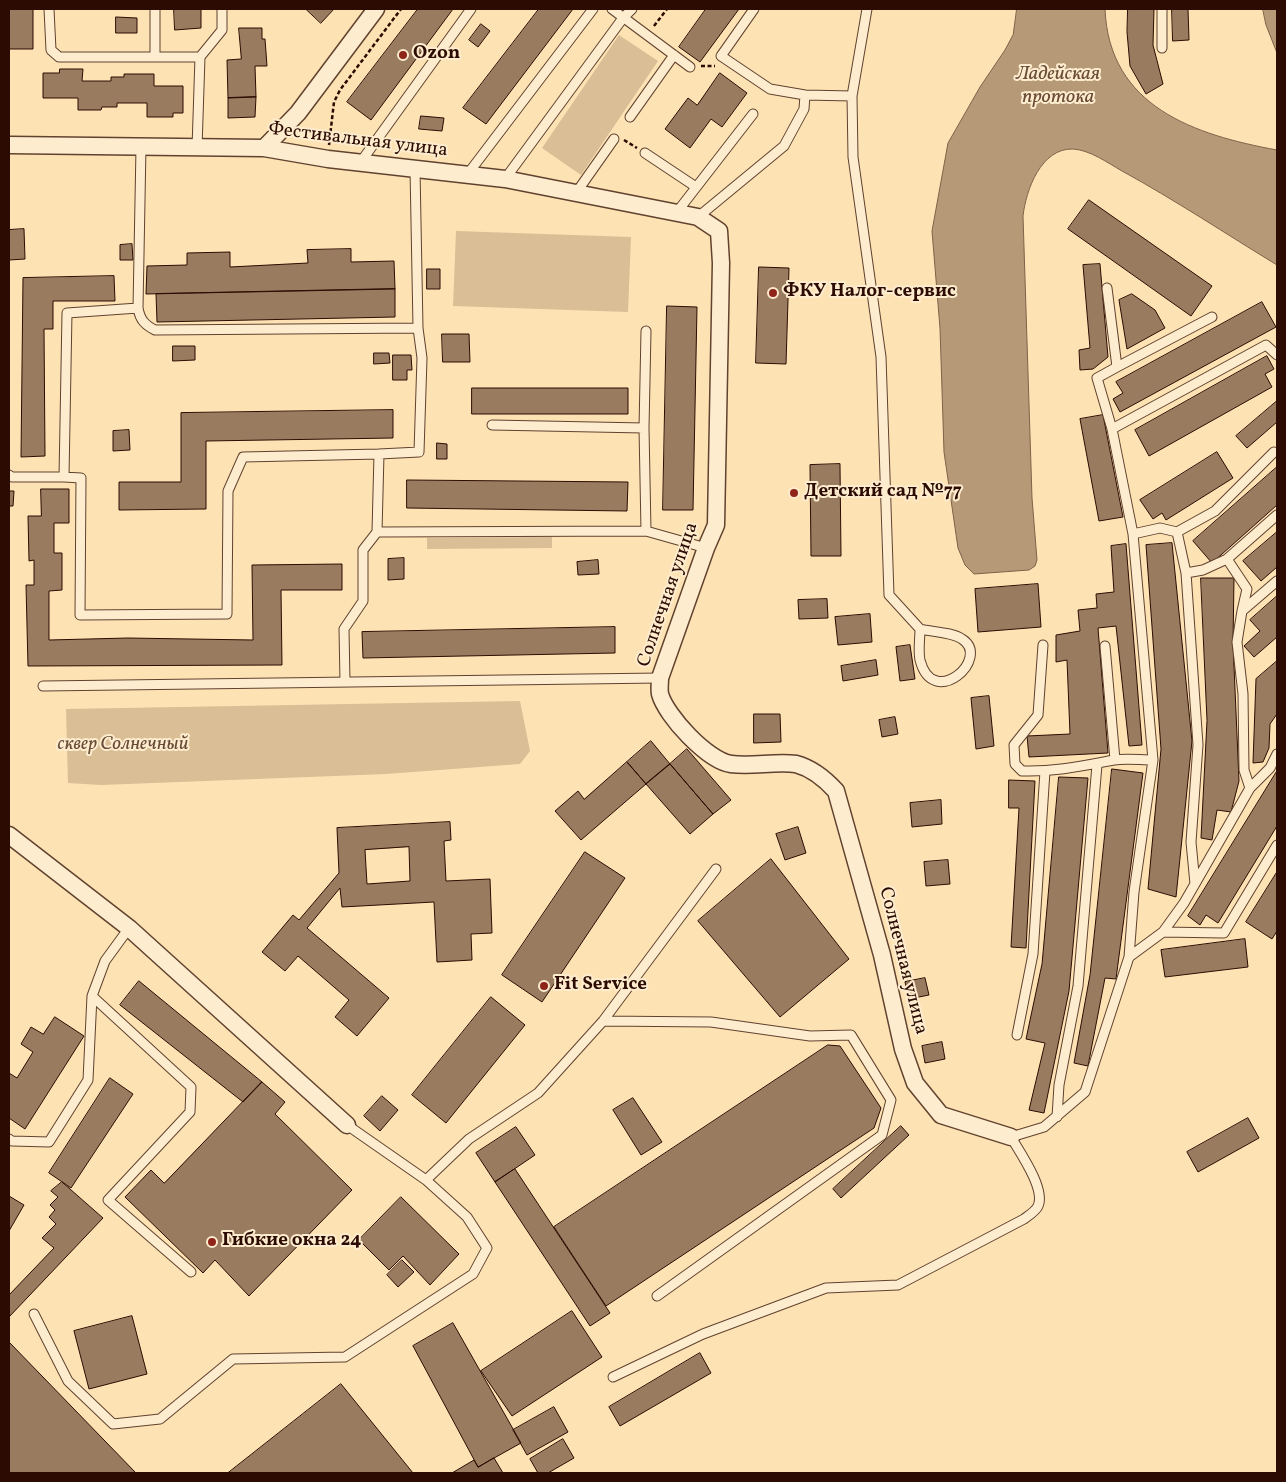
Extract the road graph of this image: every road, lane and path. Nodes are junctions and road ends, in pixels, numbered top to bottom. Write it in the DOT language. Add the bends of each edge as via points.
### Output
graph roads {
  1 [pos="50,9"];
  2 [pos="155,9"];
  3 [pos="222,9"];
  4 [pos="376,9"];
  5 [pos="401,9"];
  6 [pos="471,9"];
  7 [pos="592,9"];
  8 [pos="612,9"];
  9 [pos="632,9"];
  10 [pos="667,9"];
  11 [pos="754,9"];
  12 [pos="867,9"];
  13 [pos="1162,9"];
  14 [pos="623,18"];
  15 [pos="647,35"];
  16 [pos="1162,48"];
  17 [pos="674,55"];
  18 [pos="155,57"];
  19 [pos="200,57"];
  20 [pos="690,67"];
  21 [pos="805,95"];
  22 [pos="852,96"];
  23 [pos="753,114"];
  24 [pos="630,117"];
  25 [pos="614,139"];
  26 [pos="9,145"];
  27 [pos="141,147"];
  28 [pos="197,148"];
  29 [pos="264,148"];
  30 [pos="329,150"];
  31 [pos="645,154"];
  32 [pos="360,163"];
  33 [pos="415,169"];
  34 [pos="467,175"];
  35 [pos="505,179"];
  36 [pos="696,187"];
  37 [pos="576,193"];
  38 [pos="677,212"];
  39 [pos="698,217"];
  40 [pos="1107,288"];
  41 [pos="138,308"];
  42 [pos="1212,317"];
  43 [pos="418,328"];
  44 [pos="646,331"];
  45 [pos="1277,356"];
  46 [pos="1117,367"];
  47 [pos="492,425"];
  48 [pos="644,428"];
  49 [pos="1112,429"];
  50 [pos="1274,452"];
  51 [pos="379,454"];
  52 [pos="9,475"];
  53 [pos="64,477"];
  54 [pos="1277,515"];
  55 [pos="646,531"];
  56 [pos="378,532"];
  57 [pos="1177,532"];
  58 [pos="1134,534"];
  59 [pos="706,548"];
  60 [pos="1227,559"];
  61 [pos="1186,573"];
  62 [pos="1277,581"];
  63 [pos="1242,612"];
  64 [pos="920,629"];
  65 [pos="1043,645"];
  66 [pos="1105,646"];
  67 [pos="660,678"];
  68 [pos="345,682"];
  69 [pos="43,686"];
  70 [pos="1277,754"];
  71 [pos="1115,760"];
  72 [pos="1152,760"];
  73 [pos="1097,765"];
  74 [pos="1045,772"];
  75 [pos="1250,788"];
  76 [pos="9,835"];
  77 [pos="1277,845"];
  78 [pos="716,869"];
  79 [pos="1195,884"];
  80 [pos="129,928"];
  81 [pos="1163,932"];
  82 [pos="1129,957"];
  83 [pos="92,996"];
  84 [pos="602,1021"];
  85 [pos="1017,1036"];
  86 [pos="1057,1117"];
  87 [pos="347,1125"];
  88 [pos="1011,1137"];
  89 [pos="9,1139"];
  90 [pos="426,1180"];
  91 [pos="191,1272"];
  92 [pos="657,1296"];
  93 [pos="34,1314"];
  94 [pos="613,1377"];
  1 -- 18 [label="lane" via="51,50 59,57"];
  2 -- 18 [label="lane"];
  3 -- 19 [label="lane" via="222,30"];
  4 -- 29 [label="street" via="298,113"];
  5 -- 30 [label="path" via="340,90 334,102"];
  6 -- 32 [label="lane"];
  7 -- 34 [label="lane"];
  8 -- 14 [label="lane"];
  9 -- 14 [label="lane"];
  10 -- 15 [label="path"];
  11 -- 21 [label="lane" via="721,56 770,90"];
  12 -- 22 [label="lane"];
  13 -- 16 [label="lane"];
  14 -- 15 [label="lane"];
  14 -- 35 [label="lane"];
  15 -- 17 [label="lane"];
  17 -- 20 [label="lane"];
  17 -- 24 [label="lane"];
  18 -- 19 [label="lane"];
  19 -- 28 [label="lane"];
  21 -- 22 [label="lane"];
  21 -- 39 [label="lane" via="804,109 784,146"];
  22 -- 64 [label="lane" via="853,157 881,357 889,595"];
  23 -- 36 [label="lane"];
  25 -- 31 [label="path" via="617,135"];
  25 -- 37 [label="lane"];
  26 -- 27 [label="street, Фестивальная улица"];
  27 -- 28 [label="street, Фестивальная улица"];
  27 -- 41 [label="lane"];
  28 -- 29 [label="street, Фестивальная улица"];
  29 -- 32 [label="street, Фестивальная улица"];
  31 -- 36 [label="lane"];
  32 -- 33 [label="street, Фестивальная улица"];
  33 -- 34 [label="street, Фестивальная улица"];
  33 -- 43 [label="lane"];
  34 -- 35 [label="street, Фестивальная улица"];
  35 -- 37 [label="street, Фестивальная улица"];
  36 -- 38 [label="lane"];
  37 -- 38 [label="street, Фестивальная улица"];
  38 -- 39 [label="street, Фестивальная улица"];
  39 -- 59 [label="street, Солнечная улица" via="719,231 721,263 716,525"];
  40 -- 46 [label="lane"];
  41 -- 43 [label="lane" via="140,318 155,330"];
  41 -- 53 [label="lane" via="67,313"];
  42 -- 46 [label="lane"];
  43 -- 51 [label="lane" via="422,358 419,452"];
  44 -- 48 [label="lane"];
  45 -- 49 [label="lane" via="1266,345"];
  46 -- 49 [label="lane" via="1097,378"];
  47 -- 48 [label="lane"];
  48 -- 55 [label="lane"];
  49 -- 58 [label="lane"];
  50 -- 57 [label="lane" via="1215,511"];
  51 -- 53 [label="lane" via="243,457 228,491 227,614 80,615 81,478"];
  51 -- 56 [label="lane"];
  52 -- 53 [label="lane"];
  54 -- 60 [label="lane"];
  55 -- 56 [label="lane"];
  55 -- 59 [label="lane"];
  56 -- 68 [label="lane" via="364,550 363,601 344,629"];
  57 -- 58 [label="lane" via="1160,528"];
  57 -- 61 [label="lane"];
  58 -- 72 [label="lane"];
  59 -- 67 [label="street, Солнечная улица"];
  60 -- 61 [label="lane" via="1203,570"];
  60 -- 63 [label="lane" via="1247,589"];
  61 -- 79 [label="lane" via="1198,745 1191,842"];
  62 -- 63 [label="lane"];
  63 -- 75 [label="lane" via="1237,642 1243,694 1244,770"];
  64 -- 64 [label="lane" via="920,658 924,672 939,681 954,679 966,668 970,656 967,644 961,638"];
  65 -- 74 [label="lane" via="1038,715 1014,745 1015,764 1022,771"];
  66 -- 71 [label="lane"];
  67 -- 68 [label="lane"];
  67 -- 88 [label="street, Солнечная улица" via="660,693 671,715 719,761 742,765 796,764 830,784 836,792 882,954 903,1049 915,1083 941,1115"];
  68 -- 69 [label="lane"];
  70 -- 75 [label="lane" via="1270,768"];
  71 -- 72 [label="lane"];
  71 -- 73 [label="lane"];
  72 -- 82 [label="lane" via="1134,892"];
  73 -- 74 [label="lane"];
  73 -- 86 [label="lane" via="1078,986 1059,1085"];
  74 -- 85 [label="lane" via="1033,954"];
  75 -- 79 [label="lane"];
  76 -- 80 [label="street"];
  77 -- 81 [label="lane" via="1224,933"];
  78 -- 84 [label="lane"];
  79 -- 81 [label="lane"];
  80 -- 83 [label="lane" via="105,960"];
  80 -- 87 [label="street"];
  81 -- 82 [label="lane"];
  82 -- 86 [label="lane" via="1085,1092"];
  83 -- 89 [label="lane" via="88,1080 49,1142"];
  83 -- 91 [label="lane" via="191,1087 190,1112 108,1200"];
  84 -- 90 [label="lane" via="538,1093 469,1138"];
  84 -- 92 [label="lane" via="711,1022 810,1036 851,1035 891,1100 882,1135"];
  86 -- 88 [label="lane" via="1044,1127"];
  87 -- 90 [label="lane"];
  88 -- 94 [label="lane" via="1032,1173 1040,1196 1038,1207 1024,1219 898,1285 826,1288 702,1334"];
  90 -- 93 [label="lane" via="467,1217 487,1248 473,1274 345,1357 233,1359 160,1419 113,1424 68,1381"];
}
